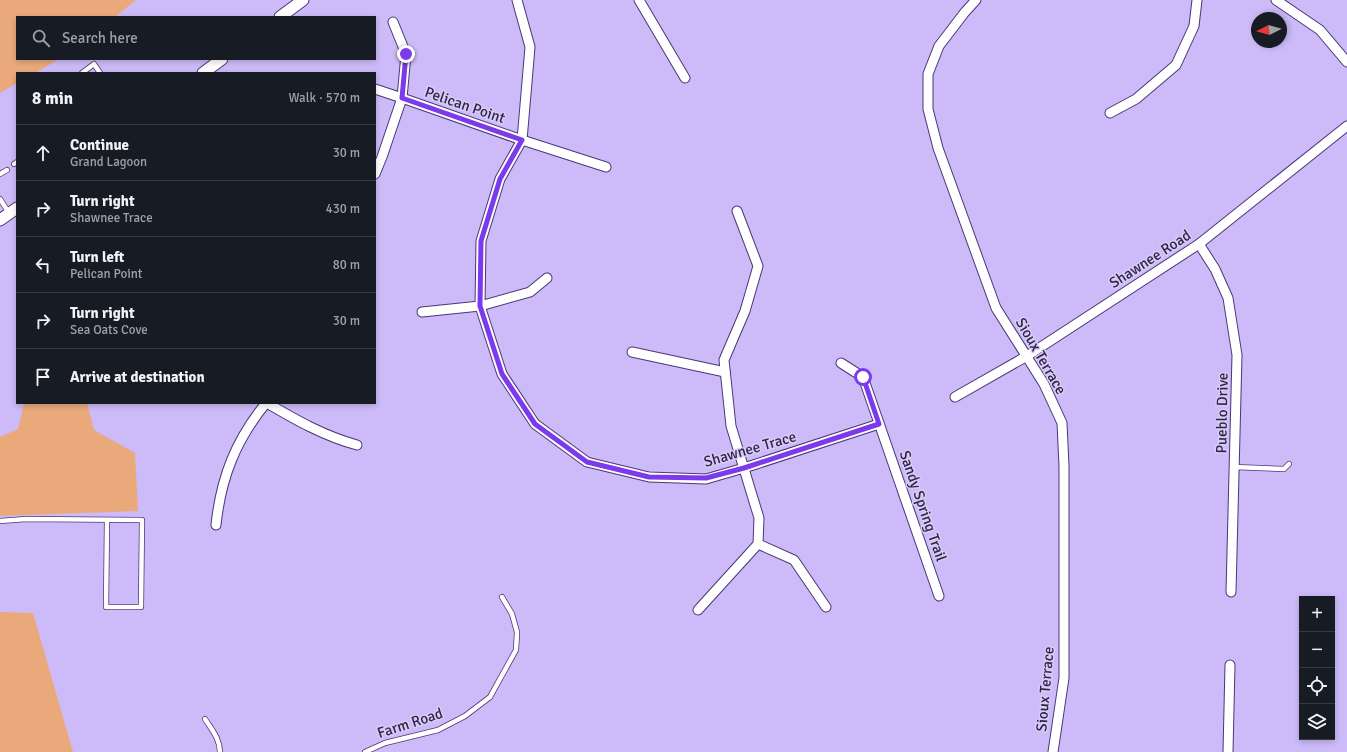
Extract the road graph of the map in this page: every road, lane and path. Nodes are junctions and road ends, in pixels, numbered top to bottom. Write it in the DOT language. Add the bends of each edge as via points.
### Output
graph roads {
  1 [pos="303,0"];
  2 [pos="639,0"];
  3 [pos="976,0"];
  4 [pos="1198,0"];
  5 [pos="1276,0"];
  6 [pos="521,1"];
  7 [pos="281,16"];
  8 [pos="393,22"];
  9 [pos="221,60"];
  10 [pos="1347,62"];
  11 [pos="83,72"];
  12 [pos="99,72"];
  13 [pos="203,72"];
  14 [pos="685,78"];
  15 [pos="376,90"];
  16 [pos="402,98"];
  17 [pos="1110,113"];
  18 [pos="1347,126"];
  19 [pos="522,140"];
  20 [pos="606,167"];
  21 [pos="7,170"];
  22 [pos="376,172"];
  23 [pos="0,174"];
  24 [pos="0,199"];
  25 [pos="737,212"];
  26 [pos="9,213"];
  27 [pos="1199,244"];
  28 [pos="547,278"];
  29 [pos="480,306"];
  30 [pos="422,312"];
  31 [pos="632,352"];
  32 [pos="1027,356"];
  33 [pos="840,363"];
  34 [pos="725,372"];
  35 [pos="955,397"];
  36 [pos="266,404"];
  37 [pos="269,404"];
  38 [pos="879,424"];
  39 [pos="357,444"];
  40 [pos="1289,464"];
  41 [pos="1234,467"];
  42 [pos="744,468"];
  43 [pos="107,520"];
  44 [pos="0,521"];
  45 [pos="216,525"];
  46 [pos="758,544"];
  47 [pos="1231,592"];
  48 [pos="939,596"];
  49 [pos="502,597"];
  50 [pos="826,607"];
  51 [pos="698,610"];
  52 [pos="1230,665"];
  53 [pos="205,719"];
  54 [pos="220,752"];
  55 [pos="365,752"];
  56 [pos="1053,752"];
  57 [pos="1228,752"];
  1 -- 7 [label="street"];
  2 -- 14 [label="street"];
  3 -- 32 [label="street, Sioux Terrace" via="939,46 928,74 928,109 938,148 996,308"];
  4 -- 17 [label="street" via="1194,26 1176,65 1136,99"];
  5 -- 10 [label="street" via="1320,30"];
  6 -- 19 [label="street, Shawnee Trace" via="530,47"];
  8 -- 16 [label="street" via="406,54"];
  9 -- 13 [label="street"];
  11 -- 12 [label="lane" via="94,64"];
  15 -- 16 [label="street, Pelican Point"];
  16 -- 19 [label="street, Pelican Point"];
  16 -- 22 [label="street"];
  18 -- 27 [label="street, Shawnee Road"];
  19 -- 20 [label="street, Pelican Point"];
  19 -- 29 [label="street, Shawnee Trace" via="500,179 481,241"];
  21 -- 23 [label="lane"];
  24 -- 26 [label="lane"];
  25 -- 34 [label="street" via="758,266 745,312 724,360"];
  27 -- 32 [label="street, Shawnee Road"];
  27 -- 41 [label="street, Pueblo Drive" via="1215,269 1228,298 1237,354"];
  28 -- 29 [label="street" via="530,292"];
  29 -- 30 [label="street"];
  29 -- 42 [label="street, Shawnee Trace" via="502,374 535,424 587,462 649,477 706,478"];
  31 -- 34 [label="street"];
  32 -- 35 [label="street, Shawnee Road"];
  32 -- 56 [label="street, Sioux Terrace" via="1044,384 1062,423 1064,678"];
  33 -- 38 [label="street, Sandy Spring Trail" via="863,377"];
  34 -- 42 [label="street" via="731,426"];
  36 -- 45 [label="street" via="247,429 236,449 222,487"];
  37 -- 39 [label="street" via="312,429"];
  38 -- 42 [label="street, Shawnee Trace"];
  38 -- 48 [label="street, Sandy Spring Trail"];
  40 -- 41 [label="lane" via="1284,469"];
  41 -- 47 [label="street, Pueblo Drive"];
  42 -- 46 [label="street" via="760,518"];
  43 -- 43 [label="lane" via="142,520 141,607 106,607"];
  43 -- 44 [label="lane"];
  46 -- 50 [label="street" via="794,560"];
  46 -- 51 [label="street"];
  49 -- 55 [label="lane, Farm Road" via="512,614 517,632 516,650 490,697 465,716 438,730 385,742"];
  52 -- 57 [label="street"];
  53 -- 54 [label="lane" via="217,738"];
}
